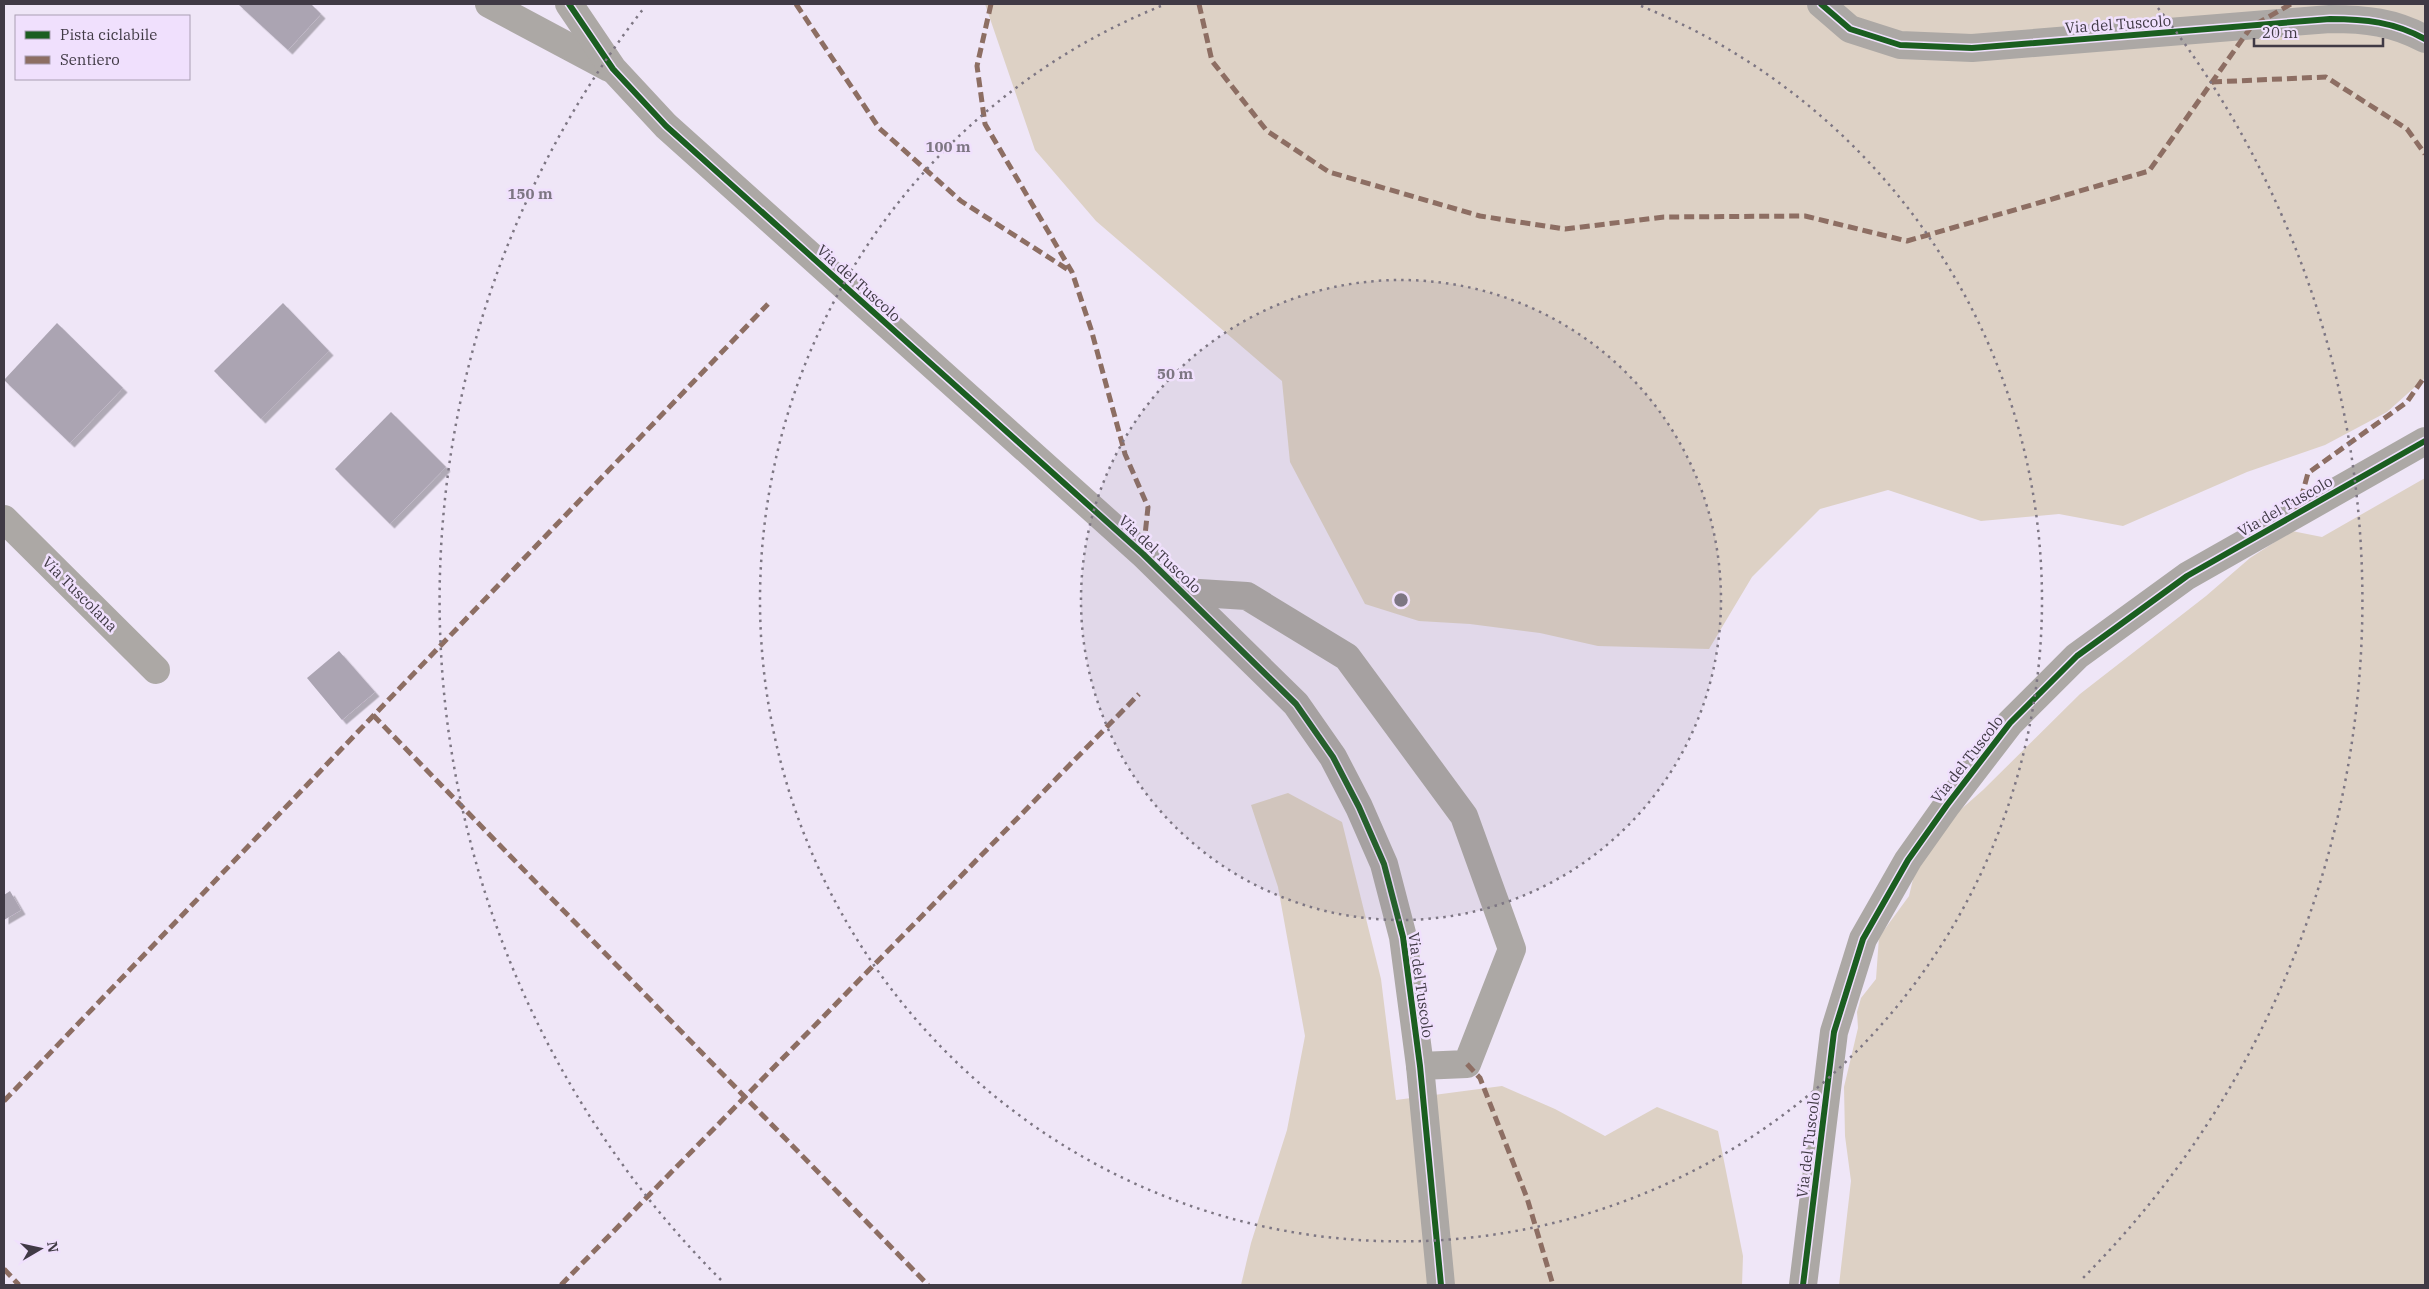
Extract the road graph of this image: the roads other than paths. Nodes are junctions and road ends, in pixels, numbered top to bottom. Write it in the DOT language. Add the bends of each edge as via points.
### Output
graph roads {
  1 [pos="489,4"];
  2 [pos="568,4"];
  3 [pos="1821,4"];
  4 [pos="2425,38"];
  5 [pos="612,70"];
  6 [pos="2425,441"];
  7 [pos="4,519"];
  8 [pos="1183,592"];
  9 [pos="156,670"];
  10 [pos="1420,1066"];
  11 [pos="1440,1285"];
  12 [pos="1803,1285"];
  1 -- 5 [label="street"];
  2 -- 5 [label="street, Via del Tuscolo"];
  3 -- 4 [label="street, Via del Tuscolo" via="1850,29 1900,45 1972,48 2330,19 2369,19"];
  5 -- 8 [label="street, Via del Tuscolo" via="666,126"];
  6 -- 12 [label="street, Via del Tuscolo" via="2187,576 2077,656 2010,723 1947,805 1908,860 1863,939 1834,1032"];
  7 -- 9 [label="street, Via Tuscolana"];
  8 -- 10 [label="street, Via del Tuscolo" via="1296,704 1333,757 1359,807 1384,864 1403,937"];
  8 -- 10 [label="street" via="1247,596 1347,657 1464,816 1512,949 1467,1064"];
  10 -- 11 [label="street, Via del Tuscolo"];
}
